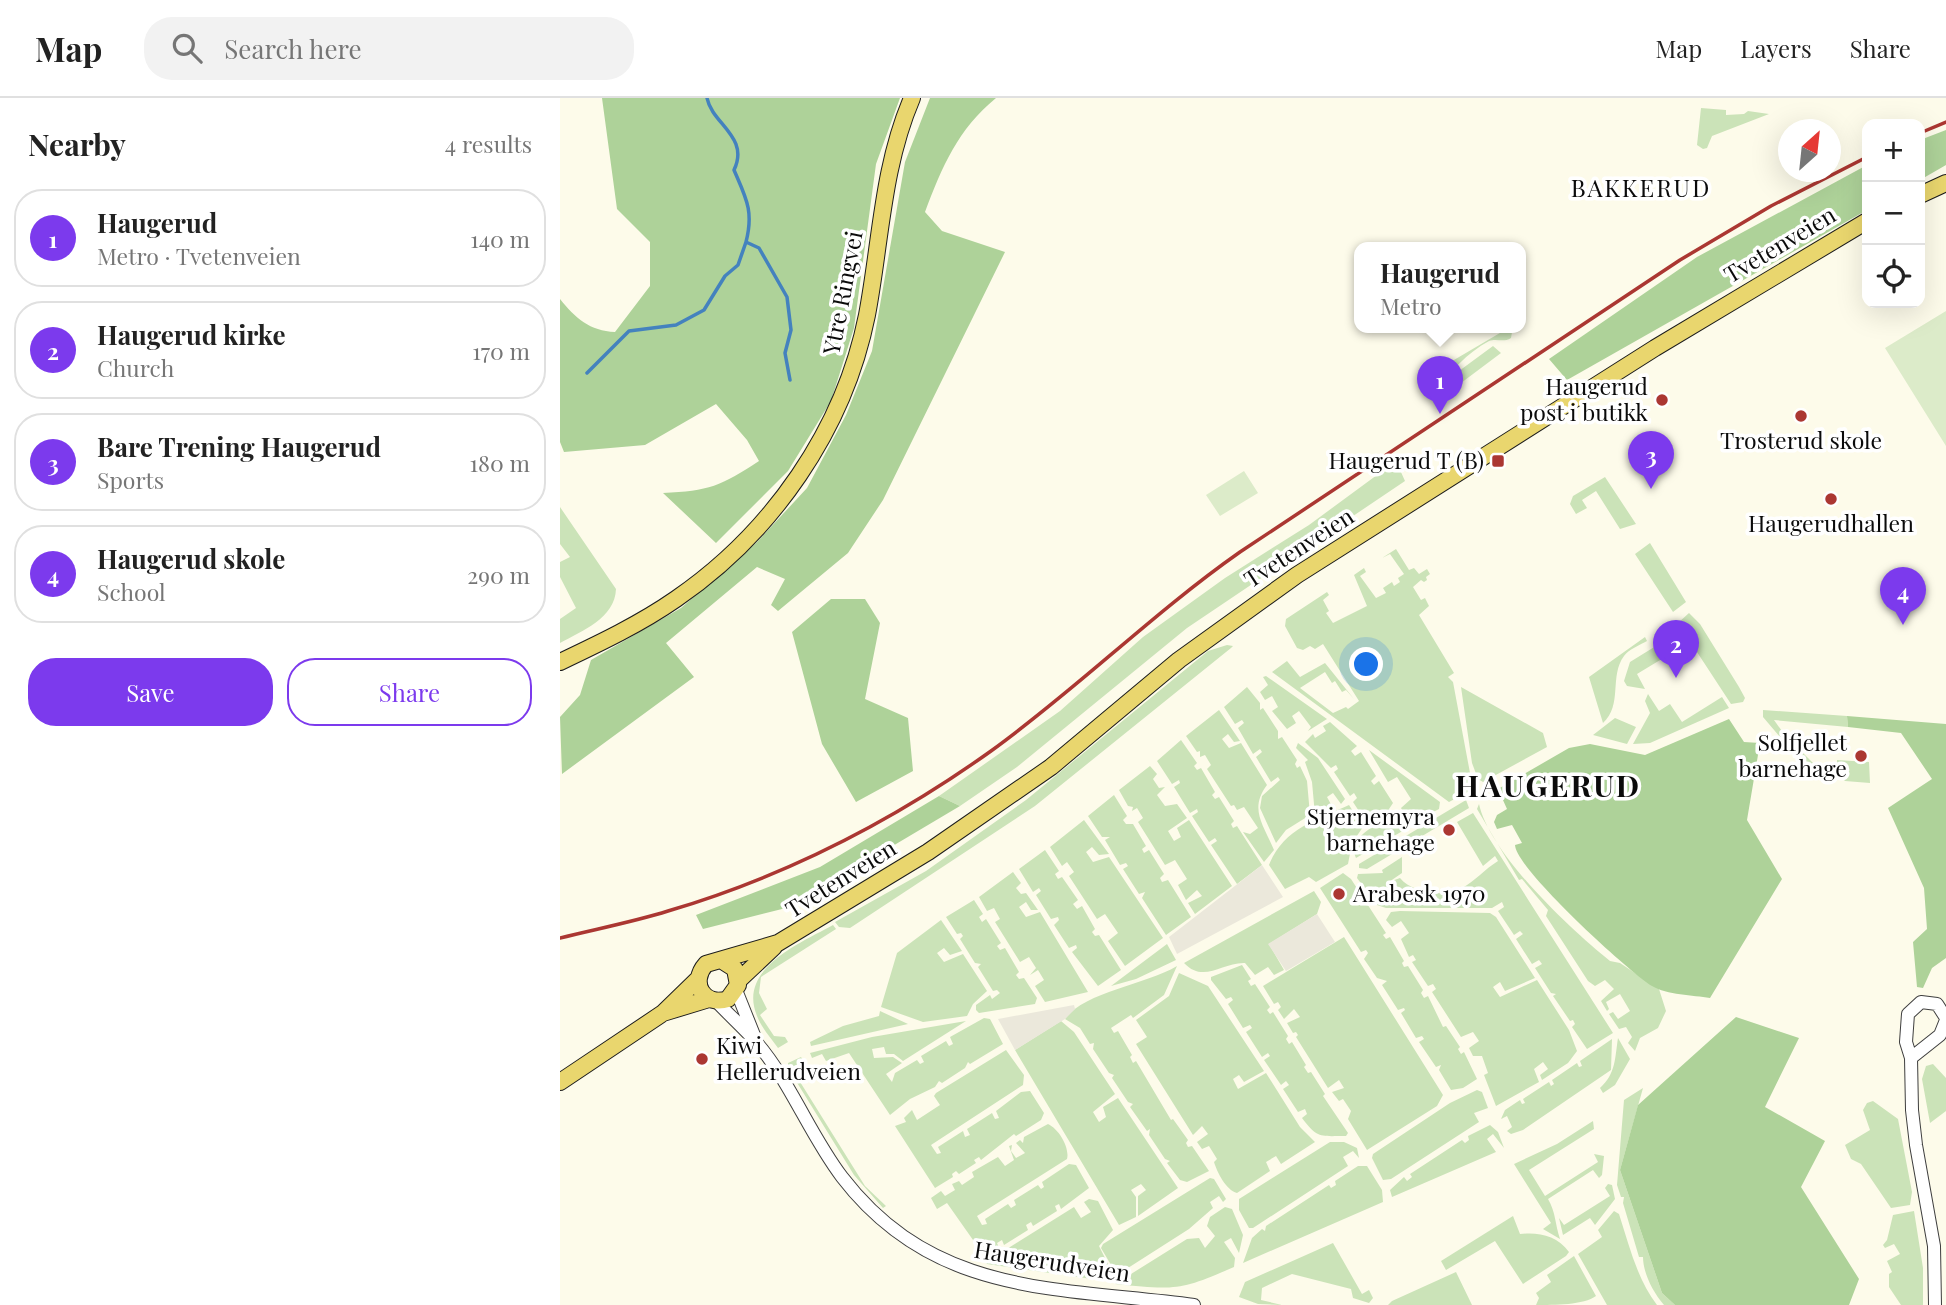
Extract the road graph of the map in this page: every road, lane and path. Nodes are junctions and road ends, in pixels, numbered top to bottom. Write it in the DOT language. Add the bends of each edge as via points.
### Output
graph roads {
  1 [pos="912,98"];
  2 [pos="1946,183"];
  3 [pos="1925,193"];
  4 [pos="1862,224"];
  5 [pos="560,662"];
  6 [pos="778,943"];
  7 [pos="721,960"];
  8 [pos="698,979"];
  9 [pos="738,985"];
  10 [pos="712,1000"];
  11 [pos="663,1013"];
  12 [pos="1946,1019"];
  13 [pos="757,1043"];
  14 [pos="1911,1058"];
  15 [pos="560,1082"];
  16 [pos="1194,1305"];
  17 [pos="1935,1305"];
  1 -- 5 [label="main road, Ytre Ringvei" via="888,169 856,358 834,414 803,469 755,531 703,579 655,613"];
  2 -- 3 [label="main road"];
  4 -- 6 [label="main road, Tvetenveien" via="1688,327 1307,569 1207,638 992,810"];
  6 -- 7 [label="main road, Tvetenveien"];
  6 -- 9 [label="main road, Tvetenveien"];
  7 -- 8 [label="main road, Tvetenveien" via="706,964"];
  7 -- 9 [label="main road" via="731,965"];
  8 -- 10 [label="main road" via="699,989"];
  8 -- 11 [label="main road, Tvetenveien"];
  9 -- 10 [label="main road, Tvetenveien" via="728,999"];
  9 -- 13 [label="street, Haugerudveien"];
  10 -- 11 [label="main road, Tvetenveien"];
  10 -- 13 [label="street, Haugerudveien"];
  11 -- 15 [label="main road, Tvetenveien"];
  12 -- 14 [label="street" via="1940,1035"];
  12 -- 14 [label="street" via="1937,1004 1921,1002 1913,1007 1905,1024"];
  13 -- 16 [label="street, Haugerudveien" via="842,1177 867,1207 913,1245 988,1277"];
  14 -- 17 [label="street" via="1912,1110 1934,1246"];
}
